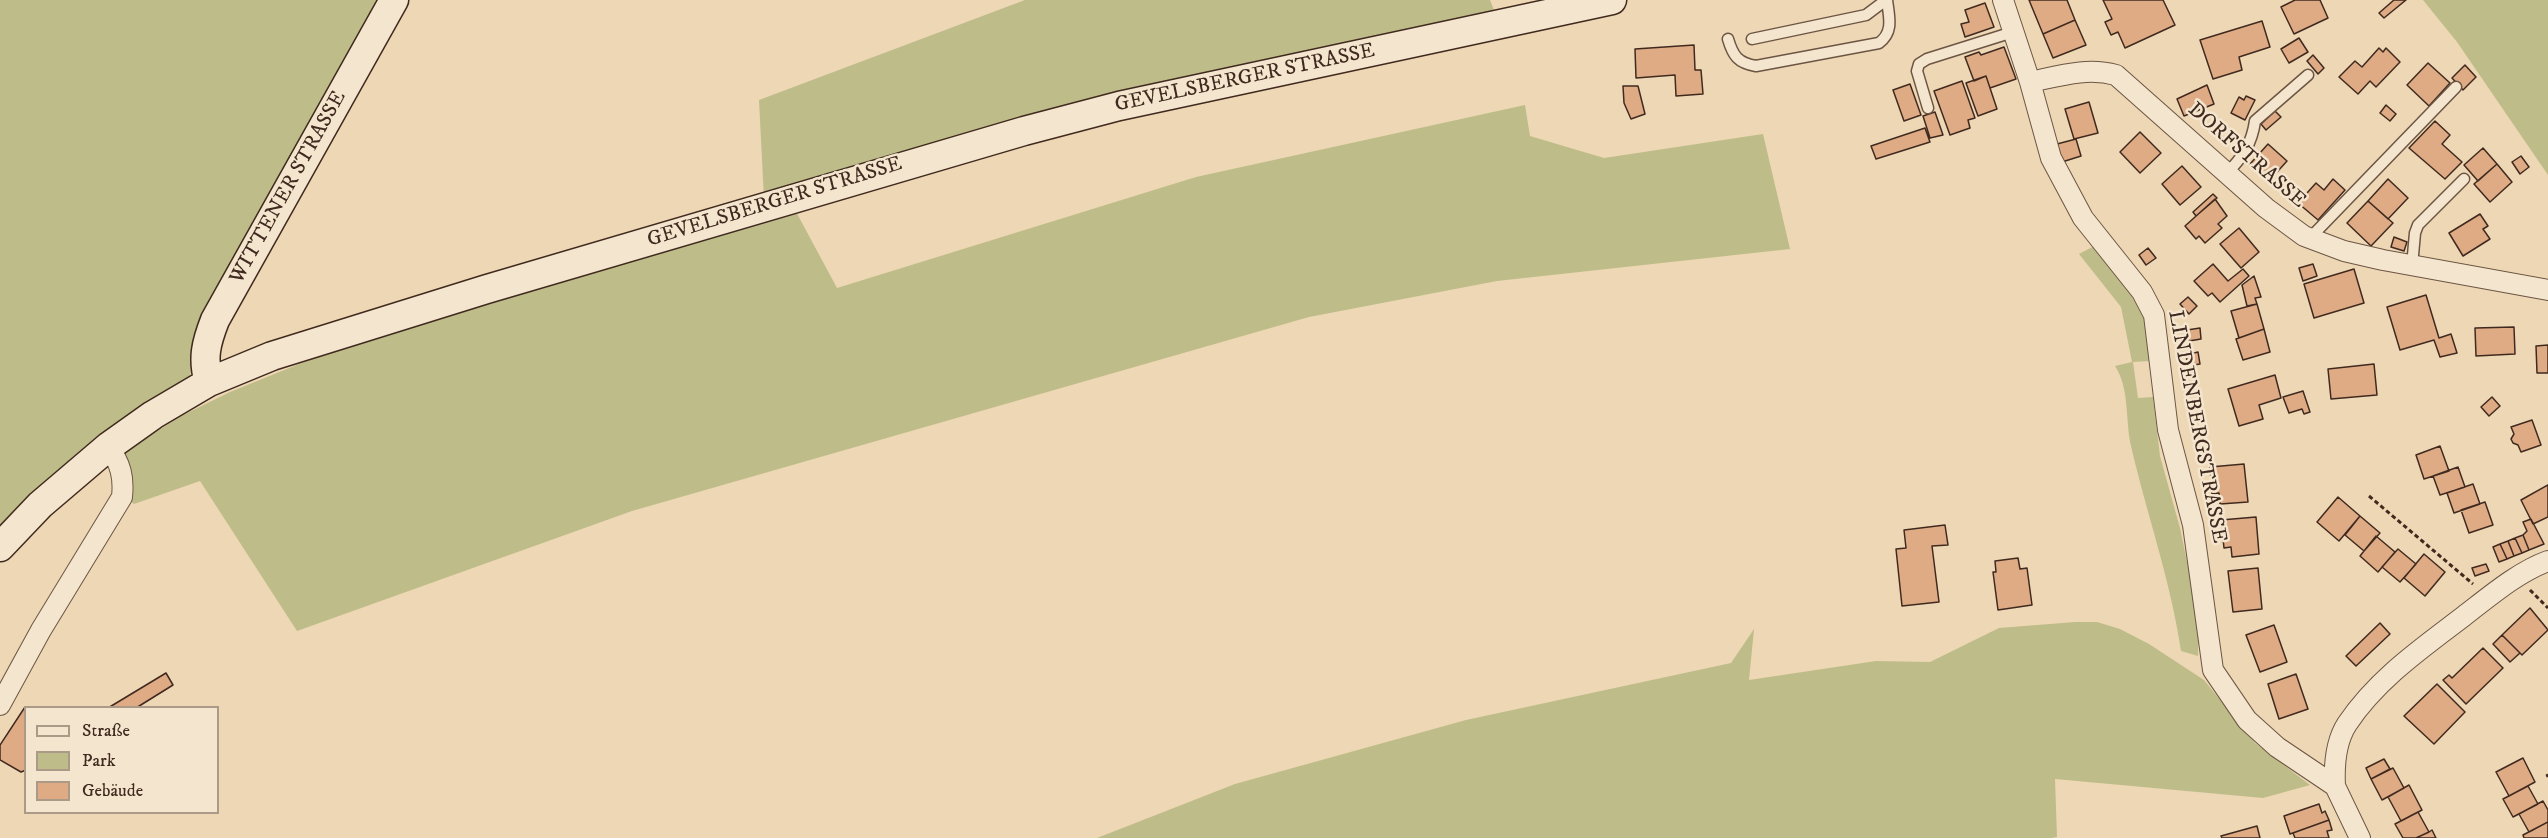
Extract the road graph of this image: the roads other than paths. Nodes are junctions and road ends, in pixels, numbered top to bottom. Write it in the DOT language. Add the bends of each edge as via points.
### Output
graph roads {
  1 [pos="394,0"];
  2 [pos="1612,0"];
  3 [pos="1886,0"];
  4 [pos="2003,0"];
  5 [pos="2013,32"];
  6 [pos="1728,39"];
  7 [pos="1752,39"];
  8 [pos="2308,75"];
  9 [pos="2030,82"];
  10 [pos="2456,87"];
  11 [pos="1928,108"];
  12 [pos="2227,174"];
  13 [pos="2464,179"];
  14 [pos="2310,238"];
  15 [pos="2412,266"];
  16 [pos="2548,290"];
  17 [pos="209,382"];
  18 [pos="108,447"];
  19 [pos="0,547"];
  20 [pos="2548,561"];
  21 [pos="0,705"];
  22 [pos="2335,786"];
  23 [pos="2360,838"];
  1 -- 17 [label="main road, WITTENER STRASSE" via="215,320 204,356"];
  2 -- 17 [label="main road, GEVELSBERGER STRASSE" via="1024,130 372,324 272,356"];
  3 -- 6 [label="lane" via="1890,29 1879,43 1756,66 1732,54"];
  3 -- 7 [label="lane" via="1866,15"];
  4 -- 5 [label="street, LINDENBERGSTRASSE"];
  5 -- 9 [label="street, LINDENBERGSTRASSE"];
  5 -- 11 [label="lane" via="1919,64 1917,72"];
  8 -- 12 [label="lane" via="2255,120 2253,137 2242,158"];
  9 -- 12 [label="street, DORFSTRASSE" via="2086,71 2116,75"];
  9 -- 22 [label="street, LINDENBERGSTRASSE" via="2051,158 2061,178 2083,218 2142,292 2154,315 2168,430 2193,525 2213,670 2247,720 2277,747"];
  10 -- 14 [label="lane"];
  12 -- 14 [label="street, DORFSTRASSE" via="2266,208"];
  13 -- 15 [label="lane" via="2418,225"];
  14 -- 15 [label="street, DORFSTRASSE"];
  15 -- 16 [label="street, DORFSTRASSE"];
  17 -- 18 [label="main road, GEVELSBERGER STRASSE"];
  18 -- 19 [label="main road, GEVELSBERGER STRASSE" via="40,505"];
  18 -- 21 [label="street" via="119,463 122,498"];
  20 -- 22 [label="street" via="2488,597 2377,687 2346,726 2334,763"];
  22 -- 23 [label="street"];
}
